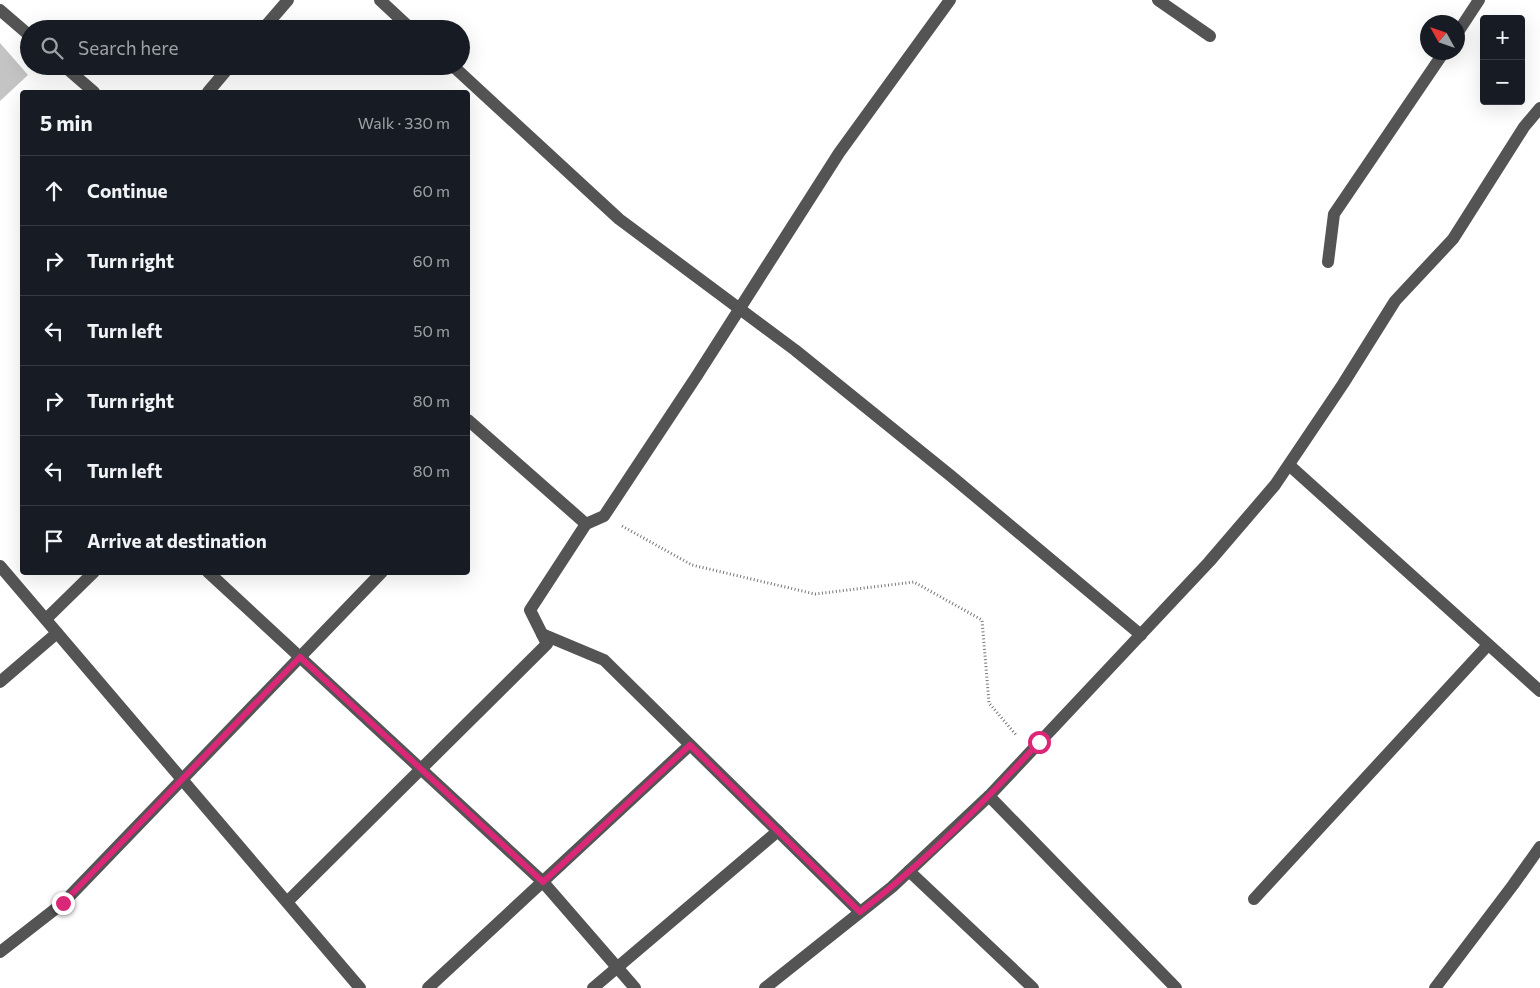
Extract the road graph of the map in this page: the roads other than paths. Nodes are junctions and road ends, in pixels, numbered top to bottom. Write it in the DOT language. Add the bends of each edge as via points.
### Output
graph roads {
  1 [pos="288,0"];
  2 [pos="380,0"];
  3 [pos="950,0"];
  4 [pos="1158,0"];
  5 [pos="1479,0"];
  6 [pos="0,10"];
  7 [pos="271,20"];
  8 [pos="402,20"];
  9 [pos="1465,21"];
  10 [pos="20,27"];
  11 [pos="1210,36"];
  12 [pos="1439,60"];
  13 [pos="74,75"];
  14 [pos="222,75"];
  15 [pos="463,75"];
  16 [pos="92,90"];
  17 [pos="210,90"];
  18 [pos="1540,108"];
  19 [pos="1328,262"];
  20 [pos="740,309"];
  21 [pos="470,422"];
  22 [pos="1289,465"];
  23 [pos="586,524"];
  24 [pos="0,566"];
  25 [pos="91,575"];
  26 [pos="211,575"];
  27 [pos="379,575"];
  28 [pos="46,619"];
  29 [pos="57,633"];
  30 [pos="542,634"];
  31 [pos="1141,635"];
  32 [pos="1488,645"];
  33 [pos="300,657"];
  34 [pos="0,682"];
  35 [pos="1540,691"];
  36 [pos="690,745"];
  37 [pos="421,770"];
  38 [pos="182,778"];
  39 [pos="989,796"];
  40 [pos="778,831"];
  41 [pos="1540,847"];
  42 [pos="910,871"];
  43 [pos="543,882"];
  44 [pos="1254,899"];
  45 [pos="287,902"];
  46 [pos="860,912"];
  47 [pos="0,952"];
  48 [pos="618,967"];
  49 [pos="360,988"];
  50 [pos="428,988"];
  51 [pos="593,988"];
  52 [pos="635,988"];
  53 [pos="765,988"];
  54 [pos="1033,988"];
  55 [pos="1176,988"];
  56 [pos="1435,988"];
  1 -- 7 [label="street"];
  2 -- 8 [label="street"];
  3 -- 20 [label="street" via="839,153"];
  4 -- 11 [label="street"];
  5 -- 9 [label="street"];
  6 -- 10 [label="street"];
  12 -- 19 [label="street" via="1334,214"];
  13 -- 16 [label="street"];
  14 -- 17 [label="street"];
  15 -- 20 [label="street" via="620,218"];
  18 -- 22 [label="street" via="1524,127 1453,239 1395,301"];
  20 -- 23 [label="street" via="604,516"];
  20 -- 31 [label="street" via="952,476"];
  21 -- 23 [label="street"];
  22 -- 31 [label="street" via="1209,562"];
  22 -- 32 [label="street"];
  23 -- 30 [label="street" via="530,610"];
  24 -- 28 [label="street"];
  25 -- 28 [label="street"];
  26 -- 33 [label="street"];
  27 -- 33 [label="street"];
  28 -- 29 [label="street"];
  29 -- 34 [label="street"];
  29 -- 38 [label="street"];
  30 -- 36 [label="street" via="604,660"];
  30 -- 37 [label="street" via="547,644"];
  31 -- 39 [label="street"];
  32 -- 35 [label="street"];
  32 -- 44 [label="street"];
  33 -- 37 [label="street"];
  33 -- 38 [label="street"];
  36 -- 40 [label="street"];
  36 -- 43 [label="street"];
  37 -- 43 [label="street"];
  37 -- 45 [label="street"];
  38 -- 45 [label="street"];
  38 -- 47 [label="street" via="63,903"];
  39 -- 42 [label="street"];
  39 -- 55 [label="street"];
  40 -- 46 [label="street"];
  40 -- 48 [label="street"];
  41 -- 56 [label="street"];
  42 -- 46 [label="street"];
  42 -- 54 [label="street"];
  43 -- 48 [label="street"];
  43 -- 50 [label="street"];
  45 -- 49 [label="street"];
  46 -- 53 [label="street"];
  48 -- 51 [label="street"];
  48 -- 52 [label="street"];
}
